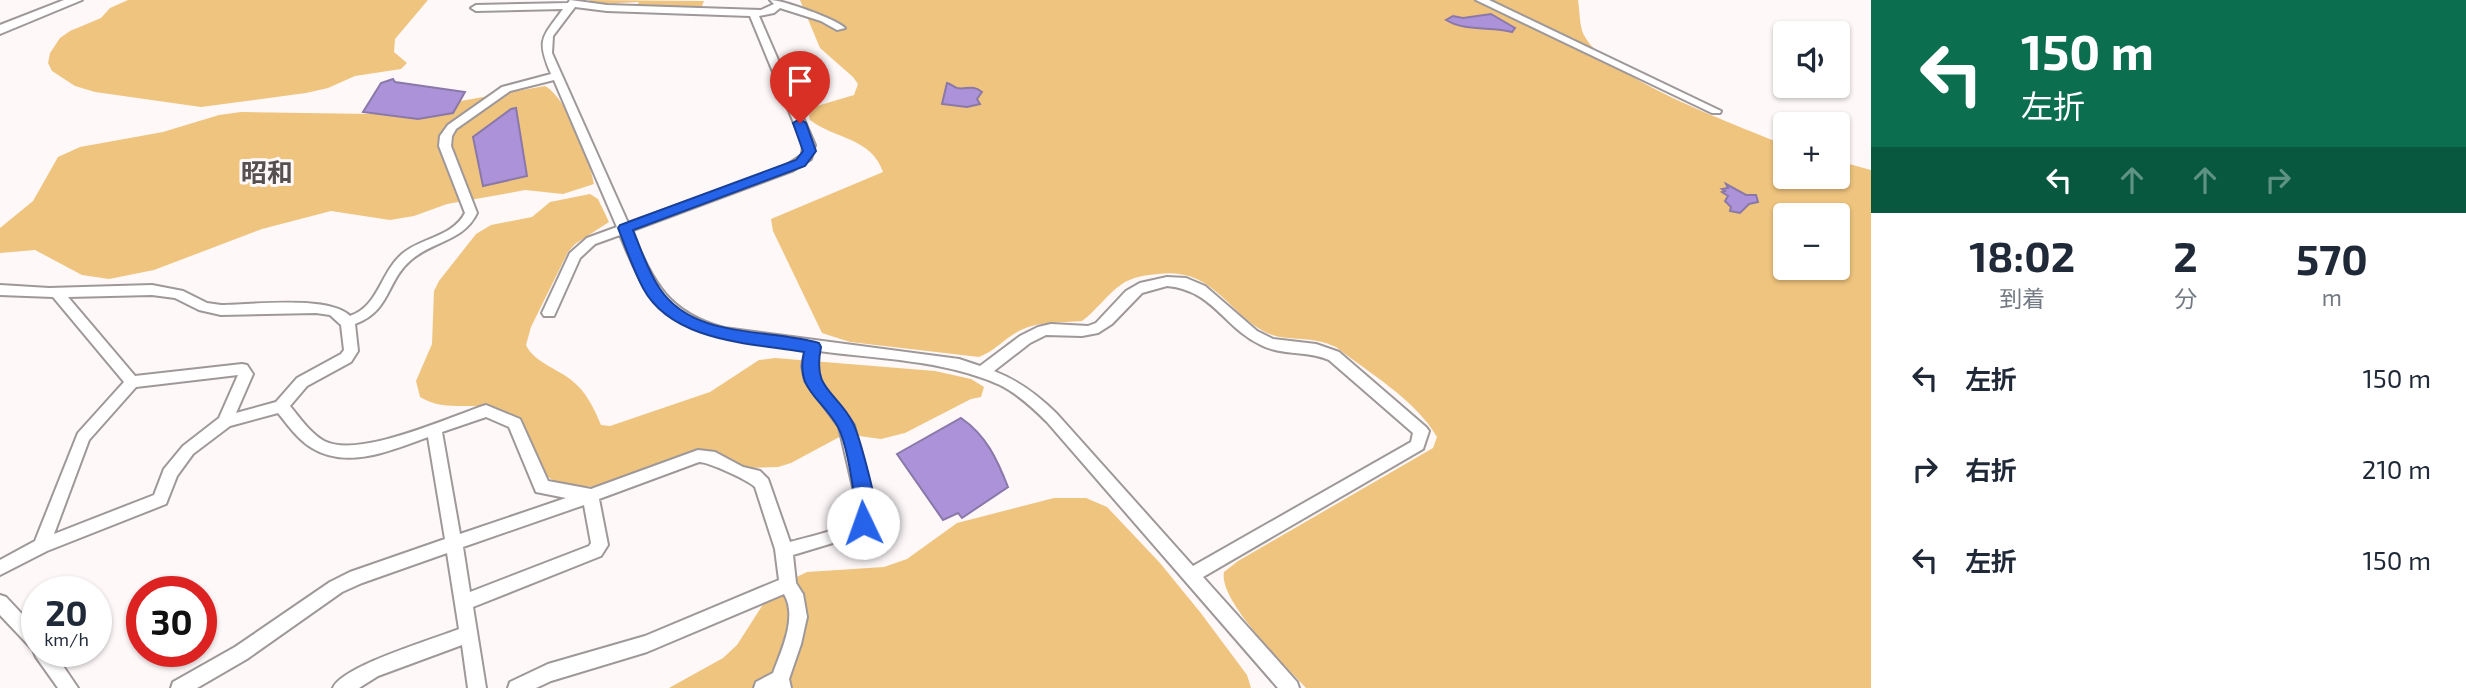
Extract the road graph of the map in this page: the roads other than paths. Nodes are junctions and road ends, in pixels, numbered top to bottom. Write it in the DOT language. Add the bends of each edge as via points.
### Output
graph roads {
  1 [pos="76,0"];
  2 [pos="1481,0"];
  3 [pos="777,2"];
  4 [pos="573,3"];
  5 [pos="477,8"];
  6 [pos="753,12"];
  7 [pos="840,28"];
  8 [pos="0,30"];
  9 [pos="557,76"];
  10 [pos="1716,111"];
  11 [pos="625,228"];
  12 [pos="0,290"];
  13 [pos="57,293"];
  14 [pos="549,313"];
  15 [pos="348,322"];
  16 [pos="813,347"];
  17 [pos="984,372"];
  18 [pos="132,382"];
  19 [pos="281,406"];
  20 [pos="225,422"];
  21 [pos="434,429"];
  22 [pos="590,495"];
  23 [pos="453,543"];
  24 [pos="41,546"];
  25 [pos="783,551"];
  26 [pos="0,568"];
  27 [pos="1190,576"];
  28 [pos="787,585"];
  29 [pos="0,603"];
  30 [pos="463,603"];
  31 [pos="21,626"];
  32 [pos="469,634"];
  33 [pos="54,667"];
  34 [pos="781,683"];
  35 [pos="69,688"];
  36 [pos="180,688"];
  37 [pos="342,688"];
  38 [pos="477,688"];
  39 [pos="517,688"];
  40 [pos="763,688"];
  41 [pos="1290,688"];
  1 -- 8 [label="main road"];
  2 -- 10 [label="street"];
  3 -- 6 [label="street" via="771,11"];
  3 -- 7 [label="street"];
  4 -- 5 [label="street"];
  4 -- 6 [label="street"];
  4 -- 9 [label="street" via="546,43"];
  6 -- 11 [label="street" via="809,145 807,157 788,169"];
  9 -- 11 [label="street"];
  9 -- 15 [label="street" via="506,89 452,127 445,146 470,218 404,259 374,308"];
  11 -- 14 [label="street" via="582,248"];
  11 -- 16 [label="street" via="650,287 687,321 724,333"];
  12 -- 13 [label="street"];
  13 -- 15 [label="street" via="168,291 221,310 332,309"];
  13 -- 18 [label="street"];
  15 -- 19 [label="street" via="351,351 346,358 302,382"];
  16 -- 17 [label="street" via="958,364"];
  16 -- 25 [label="street" via="812,381 846,425 867,513 863,523 850,531"];
  17 -- 27 [label="street" via="1038,404"];
  17 -- 27 [label="street" via="1036,333 1049,329 1090,331 1102,326 1133,291 1174,281 1202,289 1260,339 1320,348 1334,356 1421,431 1418,445"];
  18 -- 20 [label="street" via="242,369 246,374"];
  18 -- 24 [label="street" via="83,436"];
  19 -- 20 [label="street"];
  19 -- 21 [label="street" via="318,444 336,451 369,449"];
  20 -- 24 [label="street" via="188,450 170,473 160,499"];
  21 -- 22 [label="street" via="486,411 515,423 542,487"];
  21 -- 23 [label="street"];
  22 -- 23 [label="street"];
  22 -- 25 [label="street" via="698,456 710,456 754,475 762,484"];
  22 -- 30 [label="street" via="600,545 595,551"];
  23 -- 30 [label="street"];
  23 -- 36 [label="street" via="336,587 241,653"];
  24 -- 26 [label="street"];
  25 -- 28 [label="street"];
  27 -- 41 [label="street"];
  28 -- 34 [label="street" via="800,618"];
  28 -- 39 [label="street" via="647,644 548,673"];
  29 -- 31 [label="street"];
  30 -- 32 [label="street"];
  32 -- 37 [label="street" via="372,670"];
  32 -- 38 [label="street"];
  33 -- 35 [label="street"];
  34 -- 40 [label="street"];
}
